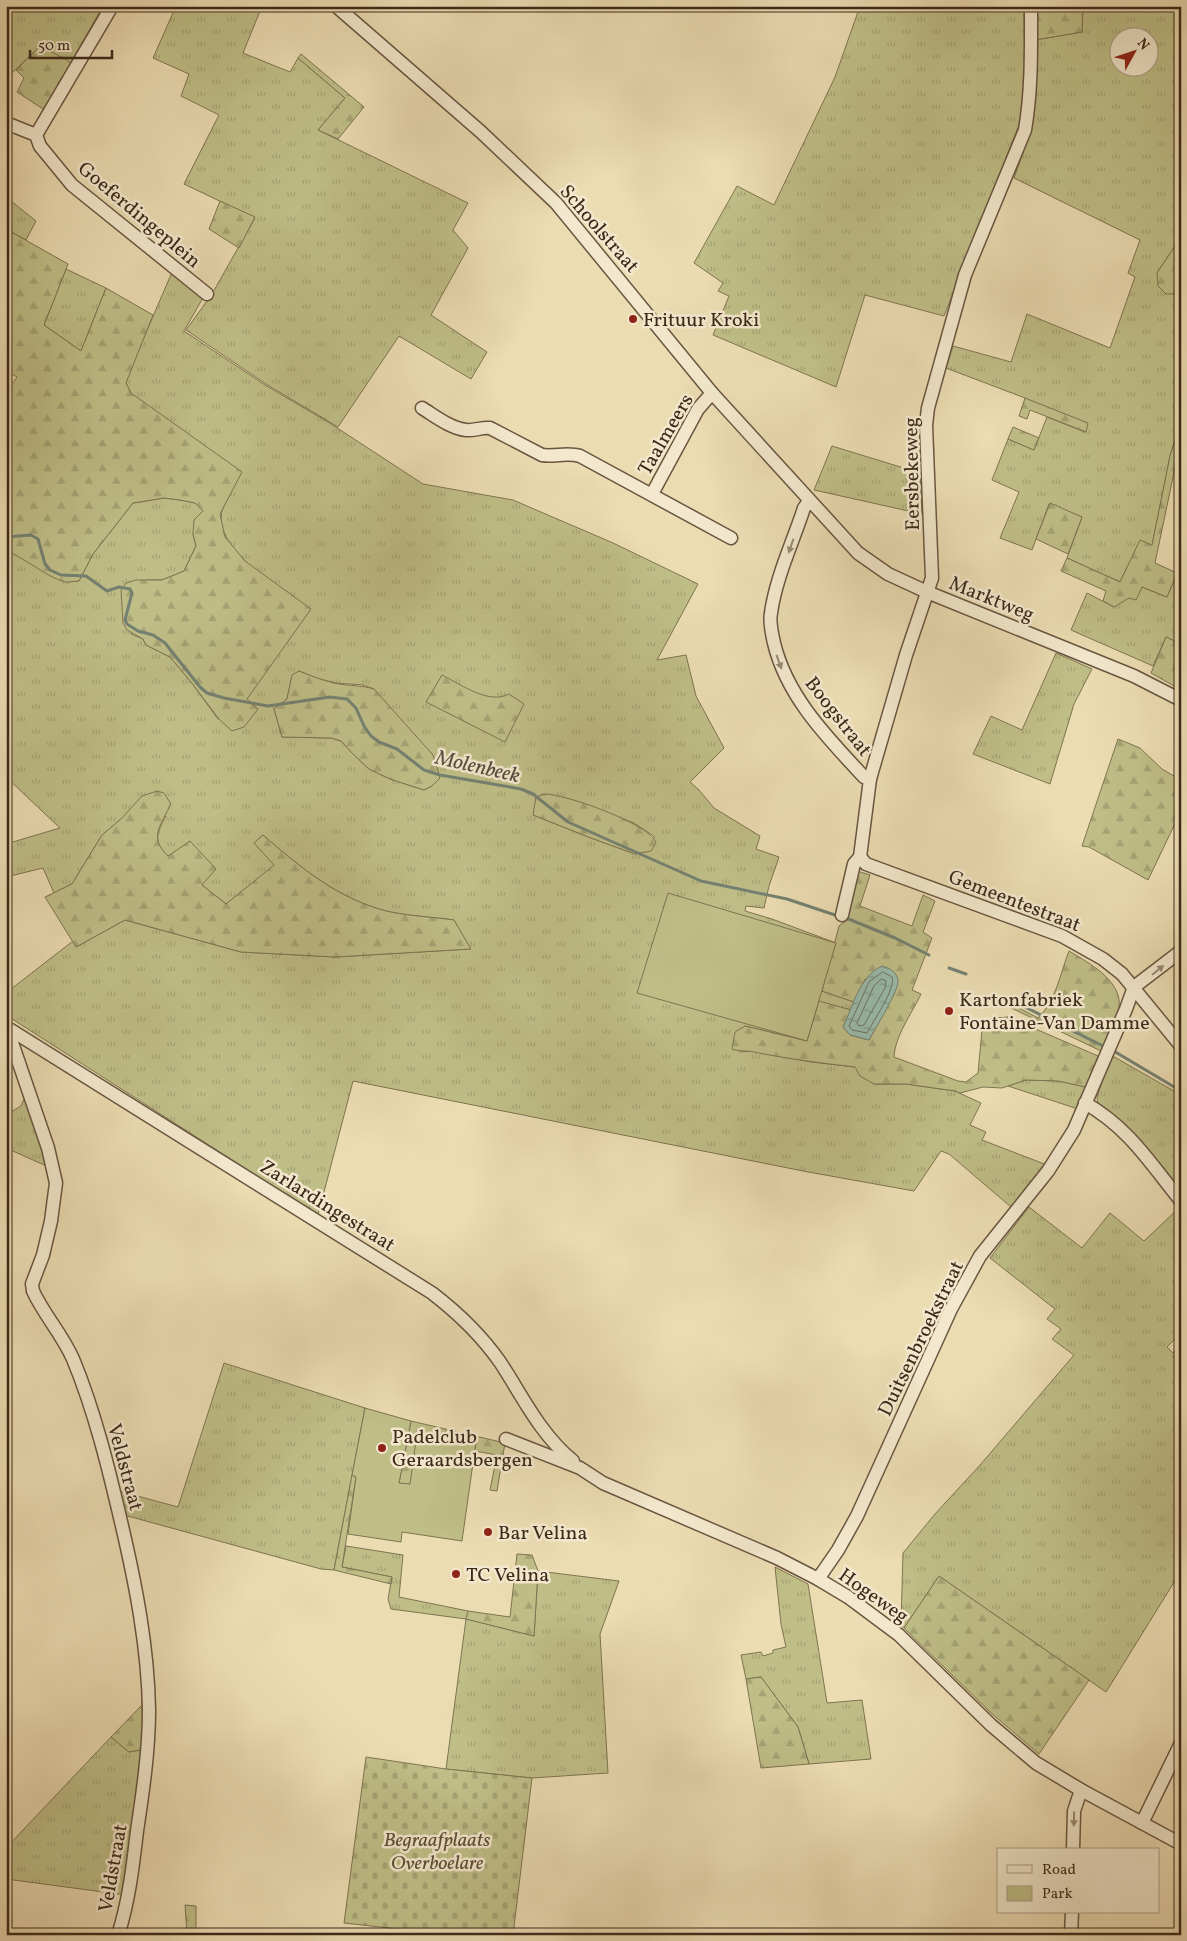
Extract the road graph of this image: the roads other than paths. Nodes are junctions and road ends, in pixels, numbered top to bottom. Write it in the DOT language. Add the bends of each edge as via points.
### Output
graph roads {
  1 [pos="112,6"];
  2 [pos="336,6"];
  3 [pos="1031,6"];
  4 [pos="6,124"];
  5 [pos="36,135"];
  6 [pos="207,294"];
  7 [pos="712,393"];
  8 [pos="422,408"];
  9 [pos="652,494"];
  10 [pos="809,501"];
  11 [pos="731,538"];
  12 [pos="927,592"];
  13 [pos="1181,700"];
  14 [pos="870,779"];
  15 [pos="860,857"];
  16 [pos="842,915"];
  17 [pos="1181,951"];
  18 [pos="1134,987"];
  19 [pos="7,1028"];
  20 [pos="1181,1046"];
  21 [pos="1085,1103"];
  22 [pos="1181,1201"];
  23 [pos="506,1439"];
  24 [pos="580,1468"];
  25 [pos="818,1579"];
  26 [pos="1181,1743"];
  27 [pos="1081,1790"];
  28 [pos="1142,1823"];
  29 [pos="1181,1844"];
  30 [pos="1073,1848"];
  31 [pos="1072,1914"];
  32 [pos="118,1935"];
  33 [pos="1071,1935"];
  1 -- 5 [label="street"];
  2 -- 7 [label="street, Schoolstraat" via="556,203"];
  3 -- 12 [label="street, Eersbekeweg" via="1031,69 1024,130 965,275 928,408 932,578"];
  4 -- 5 [label="street"];
  5 -- 6 [label="street, Goeferdingeplein" via="40,146 72,185"];
  7 -- 9 [label="street, Taalmeers" via="698,409"];
  7 -- 10 [label="street, Schoolstraat"];
  8 -- 9 [label="street, Taalmeers" via="454,427 468,430 490,428 542,455 572,453"];
  9 -- 11 [label="street, Taalmeers"];
  10 -- 12 [label="street, Marktweg" via="871,564"];
  10 -- 14 [label="street, Boogstraat, one-way" via="775,594 770,614 772,636 782,669 803,707 864,777"];
  12 -- 13 [label="street, Marktweg" via="1134,676"];
  12 -- 14 [label="street, Eersbekeweg"];
  14 -- 15 [label="street, Eersbekeweg"];
  15 -- 16 [label="street, Eersbekeweg" via="854,864"];
  15 -- 18 [label="street, Gemeentestraat" via="866,864 1062,936 1103,959"];
  18 -- 17 [label="street, one-way"];
  18 -- 20 [label="street, Gemeentestraat"];
  18 -- 21 [label="street, Duitsenbroekstraat"];
  19 -- 24 [label="street, Zarlardingestraat" via="432,1293 485,1341 540,1427"];
  19 -- 32 [label="street, Veldstraat" via="48,1148 56,1183 51,1221 32,1284 33,1291 62,1336 93,1414 133,1574 145,1654 147,1744 131,1878"];
  21 -- 22 [label="street" via="1111,1119 1127,1134"];
  21 -- 25 [label="street, Duitsenbroekstraat" via="1074,1130 1048,1171 980,1256 951,1308 857,1516"];
  23 -- 24 [label="street, Hogeweg"];
  24 -- 25 [label="street, Hogeweg" via="603,1483"];
  25 -- 27 [label="street, Hogeweg" via="899,1635 1006,1738 1036,1762"];
  26 -- 28 [label="street"];
  27 -- 28 [label="street, Hogeweg"];
  27 -- 30 [label="street, one-way" via="1074,1811"];
  28 -- 29 [label="street, Hogeweg"];
  31 -- 33 [label="street"];
}
